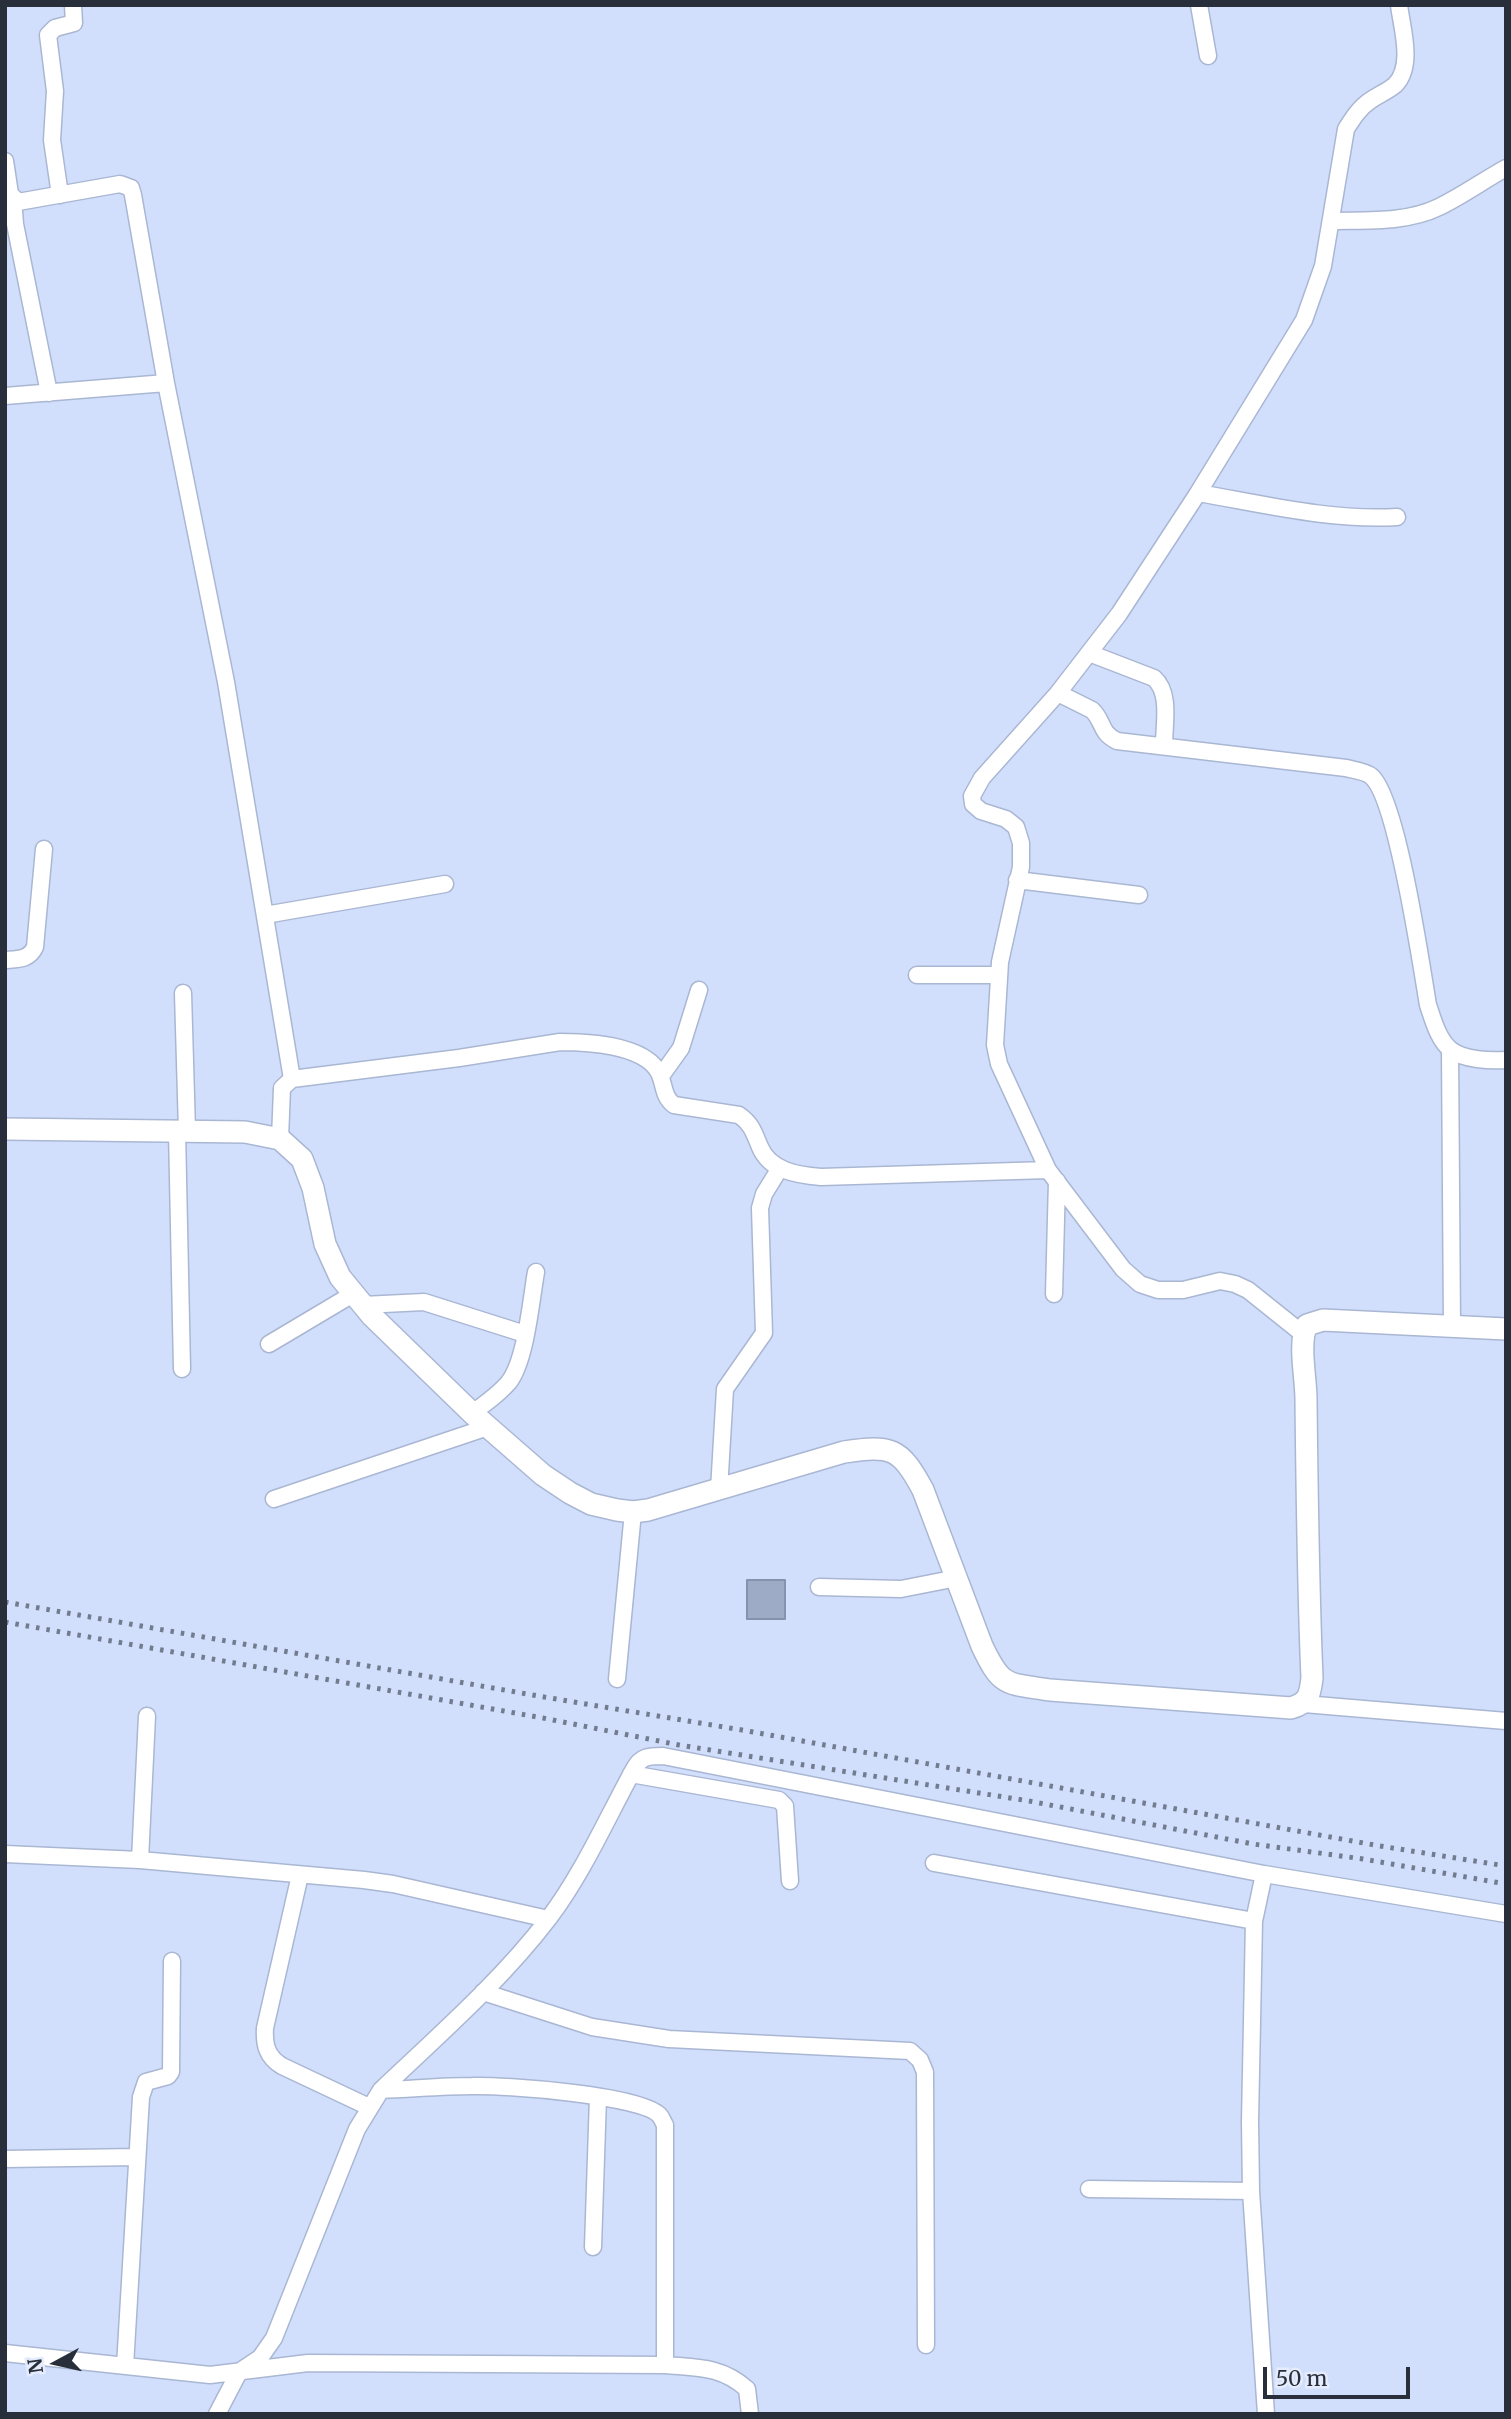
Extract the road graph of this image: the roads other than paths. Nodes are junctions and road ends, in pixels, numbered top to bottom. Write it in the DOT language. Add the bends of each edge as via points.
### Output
graph roads {
  1 [pos="73,5"];
  2 [pos="1199,5"];
  3 [pos="1399,5"];
  4 [pos="1208,56"];
  5 [pos="5,161"];
  6 [pos="1506,167"];
  7 [pos="60,195"];
  8 [pos="13,199"];
  9 [pos="1331,221"];
  10 [pos="166,383"];
  11 [pos="49,393"];
  12 [pos="5,396"];
  13 [pos="1198,494"];
  14 [pos="1397,517"];
  15 [pos="1089,653"];
  16 [pos="1058,693"];
  17 [pos="1164,745"];
  18 [pos="44,849"];
  19 [pos="1017,880"];
  20 [pos="445,884"];
  21 [pos="1139,895"];
  22 [pos="265,915"];
  23 [pos="5,960"];
  24 [pos="917,975"];
  25 [pos="999,975"];
  26 [pos="699,990"];
  27 [pos="183,993"];
  28 [pos="1450,1050"];
  29 [pos="1506,1060"];
  30 [pos="661,1076"];
  31 [pos="292,1079"];
  32 [pos="5,1129"];
  33 [pos="182,1131"];
  34 [pos="281,1139"];
  35 [pos="780,1168"];
  36 [pos="1052,1175"];
  37 [pos="536,1272"];
  38 [pos="1054,1294"];
  39 [pos="358,1299"];
  40 [pos="1452,1326"];
  41 [pos="1506,1329"];
  42 [pos="525,1334"];
  43 [pos="1303,1334"];
  44 [pos="269,1343"];
  45 [pos="182,1369"];
  46 [pos="480,1420"];
  47 [pos="719,1490"];
  48 [pos="274,1499"];
  49 [pos="633,1512"];
  50 [pos="957,1578"];
  51 [pos="819,1587"];
  52 [pos="617,1679"];
  53 [pos="1304,1704"];
  54 [pos="147,1716"];
  55 [pos="1506,1721"];
  56 [pos="634,1768"];
  57 [pos="5,1854"];
  58 [pos="140,1860"];
  59 [pos="934,1863"];
  60 [pos="1264,1874"];
  61 [pos="300,1875"];
  62 [pos="790,1881"];
  63 [pos="1506,1914"];
  64 [pos="548,1919"];
  65 [pos="1254,1921"];
  66 [pos="172,1961"];
  67 [pos="484,1992"];
  68 [pos="381,2090"];
  69 [pos="597,2097"];
  70 [pos="369,2107"];
  71 [pos="137,2157"];
  72 [pos="5,2159"];
  73 [pos="1089,2189"];
  74 [pos="1251,2191"];
  75 [pos="593,2247"];
  76 [pos="926,2345"];
  77 [pos="5,2353"];
  78 [pos="665,2365"];
  79 [pos="125,2366"];
  80 [pos="239,2372"];
  81 [pos="217,2414"];
  82 [pos="750,2414"];
  83 [pos="1266,2414"];
  1 -- 7 [label="street" via="74,23 48,35 55,91 52,140"];
  2 -- 4 [label="street"];
  3 -- 9 [label="street" via="1403,72 1395,85 1356,113 1346,129"];
  5 -- 8 [label="street"];
  6 -- 9 [label="street" via="1418,215"];
  7 -- 8 [label="street" via="23,202"];
  7 -- 10 [label="street" via="120,184 131,188"];
  8 -- 11 [label="street"];
  9 -- 13 [label="street" via="1323,266 1304,320"];
  10 -- 11 [label="street"];
  10 -- 22 [label="street" via="226,682"];
  11 -- 12 [label="street"];
  13 -- 14 [label="street" via="1340,516"];
  13 -- 15 [label="street"];
  15 -- 16 [label="street"];
  15 -- 17 [label="street" via="1162,685"];
  16 -- 17 [label="street" via="1093,710 1103,731 1117,741"];
  16 -- 19 [label="street" via="982,778 972,796 981,811 1016,827 1021,843"];
  17 -- 28 [label="street" via="1370,775 1382,789 1396,833 1428,1005"];
  18 -- 23 [label="street" via="35,947 31,955"];
  19 -- 21 [label="street"];
  19 -- 25 [label="street"];
  20 -- 22 [label="street"];
  22 -- 31 [label="street"];
  24 -- 25 [label="street"];
  25 -- 36 [label="street" via="995,1045 999,1064"];
  26 -- 30 [label="street" via="681,1048"];
  27 -- 33 [label="street"];
  28 -- 29 [label="street" via="1474,1058"];
  28 -- 40 [label="street"];
  30 -- 31 [label="street" via="638,1053 560,1042"];
  30 -- 35 [label="street" via="666,1099 674,1105 739,1115 748,1121 764,1154"];
  31 -- 34 [label="street" via="282,1088"];
  32 -- 33 [label="street"];
  33 -- 34 [label="street" via="245,1132"];
  33 -- 45 [label="street"];
  34 -- 39 [label="street" via="302,1159 325,1244 340,1277"];
  35 -- 36 [label="street" via="821,1177"];
  35 -- 47 [label="street" via="760,1208 764,1333 725,1389"];
  36 -- 38 [label="street"];
  36 -- 43 [label="street" via="1123,1269 1140,1284 1158,1290 1235,1284"];
  37 -- 42 [label="street"];
  39 -- 42 [label="street" via="424,1302"];
  39 -- 44 [label="street"];
  39 -- 46 [label="street"];
  40 -- 41 [label="street"];
  40 -- 43 [label="street" via="1323,1320 1307,1325"];
  42 -- 46 [label="street" via="511,1380"];
  43 -- 53 [label="street" via="1312,1678 1311,1694"];
  46 -- 48 [label="street"];
  46 -- 49 [label="street" via="570,1493 591,1504"];
  47 -- 49 [label="street"];
  47 -- 50 [label="street" via="844,1452 893,1451 912,1469 923,1490"];
  49 -- 52 [label="street"];
  50 -- 51 [label="street" via="901,1589"];
  50 -- 53 [label="street" via="994,1671 1013,1684 1291,1708"];
  53 -- 55 [label="street"];
  54 -- 58 [label="street"];
  56 -- 60 [label="street" via="648,1756 663,1756"];
  56 -- 62 [label="street" via="779,1800 785,1806"];
  56 -- 64 [label="street"];
  57 -- 58 [label="street"];
  58 -- 61 [label="street"];
  59 -- 65 [label="street"];
  60 -- 63 [label="street"];
  60 -- 65 [label="street"];
  61 -- 64 [label="street" via="393,1884"];
  61 -- 70 [label="street" via="265,2028 265,2047 282,2066"];
  64 -- 67 [label="street"];
  65 -- 74 [label="street"];
  66 -- 71 [label="street" via="171,2072 146,2082 143,2088"];
  67 -- 68 [label="street"];
  67 -- 76 [label="street" via="592,2027 629,2034 910,2051 925,2072"];
  68 -- 69 [label="street" via="497,2086"];
  68 -- 70 [label="street"];
  69 -- 75 [label="street"];
  69 -- 78 [label="street" via="649,2108 665,2125"];
  70 -- 80 [label="street" via="274,2338 260,2358"];
  71 -- 72 [label="street"];
  71 -- 79 [label="street"];
  73 -- 74 [label="street"];
  74 -- 83 [label="street"];
  77 -- 79 [label="street"];
  78 -- 80 [label="street" via="308,2363"];
  78 -- 82 [label="street" via="717,2370 734,2377 747,2389"];
  79 -- 80 [label="street" via="209,2375"];
  80 -- 81 [label="street"];
}
